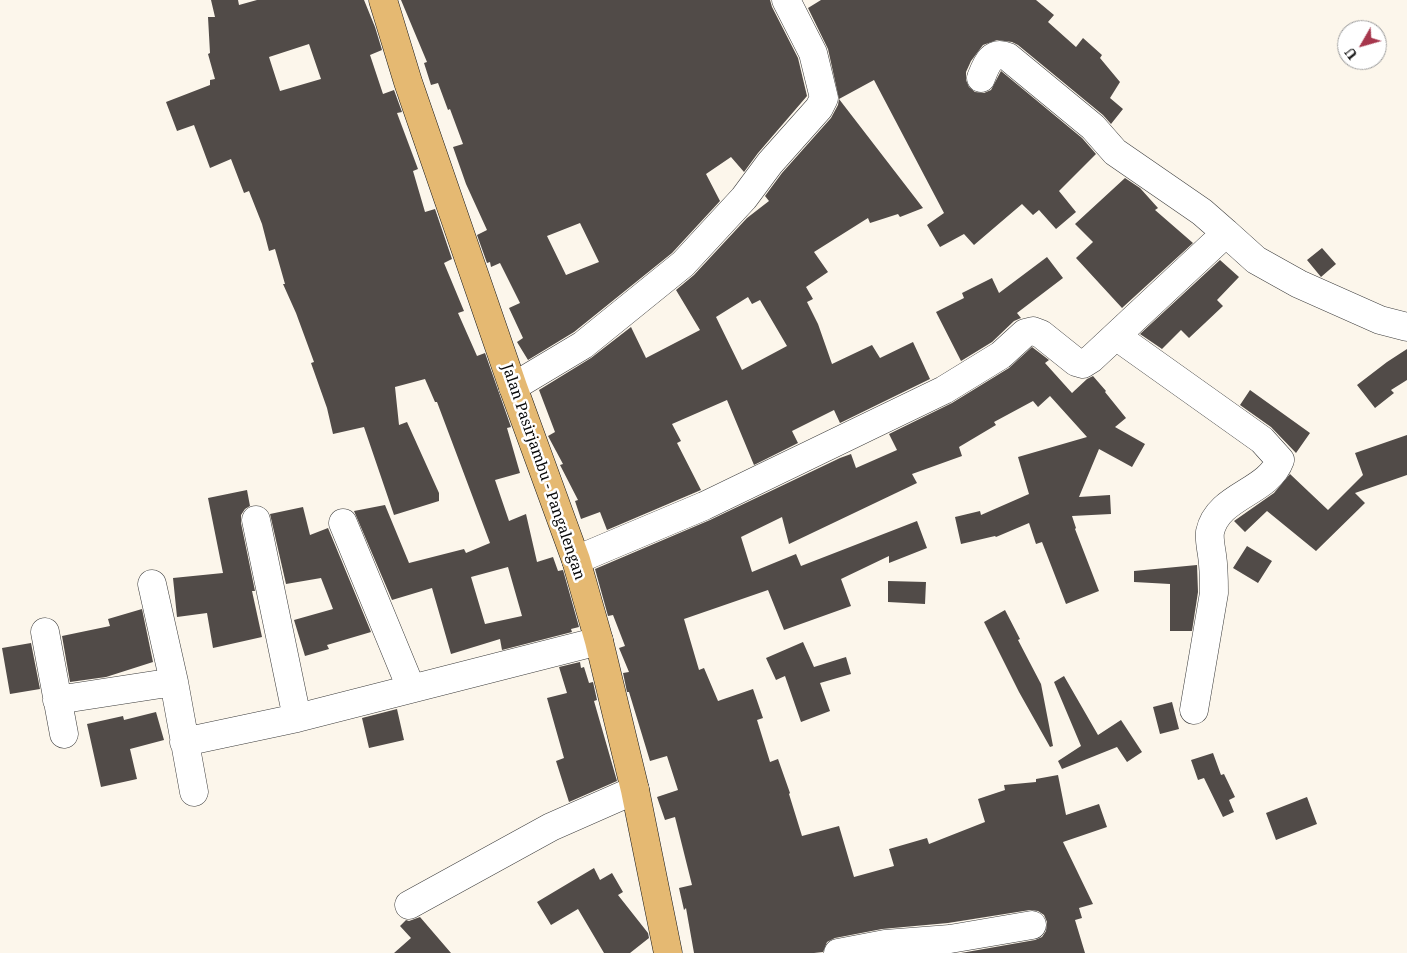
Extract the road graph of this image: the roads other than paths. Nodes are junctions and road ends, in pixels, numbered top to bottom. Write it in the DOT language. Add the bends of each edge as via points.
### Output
graph roads {
  1 [pos="383,0"];
  2 [pos="786,0"];
  3 [pos="981,78"];
  4 [pos="1226,232"];
  5 [pos="1407,327"];
  6 [pos="1116,336"];
  7 [pos="513,387"];
  8 [pos="256,520"];
  9 [pos="343,522"];
  10 [pos="576,560"];
  11 [pos="152,584"];
  12 [pos="45,632"];
  13 [pos="599,641"];
  14 [pos="174,682"];
  15 [pos="411,688"];
  16 [pos="58,700"];
  17 [pos="1194,710"];
  18 [pos="298,718"];
  19 [pos="64,734"];
  20 [pos="184,742"];
  21 [pos="636,790"];
  22 [pos="194,792"];
  23 [pos="409,905"];
  24 [pos="1032,925"];
  25 [pos="668,953"];
  26 [pos="838,953"];
  1 -- 7 [label="main road, Jalan Pasirjambu - Pangalengan"];
  2 -- 7 [label="street" via="813,54 824,98 819,108 744,198 683,264 583,344"];
  3 -- 4 [label="street" via="985,66 995,56 1008,57 1093,127 1115,152"];
  4 -- 5 [label="street" via="1256,260 1299,284 1380,320"];
  4 -- 6 [label="street"];
  6 -- 10 [label="street" via="1083,364 1069,358 1041,334 1025,333 1000,354 935,394 704,506"];
  6 -- 17 [label="street" via="1262,440 1280,460 1268,478 1222,509 1214,519 1210,534 1214,593"];
  7 -- 10 [label="main road, Jalan Pasirjambu - Pangalengan"];
  8 -- 18 [label="street"];
  9 -- 15 [label="street"];
  10 -- 13 [label="main road, Jalan Pasirjambu - Pangalengan"];
  11 -- 14 [label="street"];
  12 -- 16 [label="street"];
  13 -- 15 [label="street"];
  13 -- 21 [label="main road, Jalan Pasirjambu - Pangalengan"];
  14 -- 16 [label="street"];
  14 -- 20 [label="street"];
  15 -- 18 [label="street"];
  16 -- 19 [label="street"];
  18 -- 20 [label="street"];
  20 -- 22 [label="street"];
  21 -- 23 [label="street" via="551,827"];
  21 -- 25 [label="main road, Jalan Pasirjambu - Pangalengan"];
  24 -- 26 [label="street"];
}
